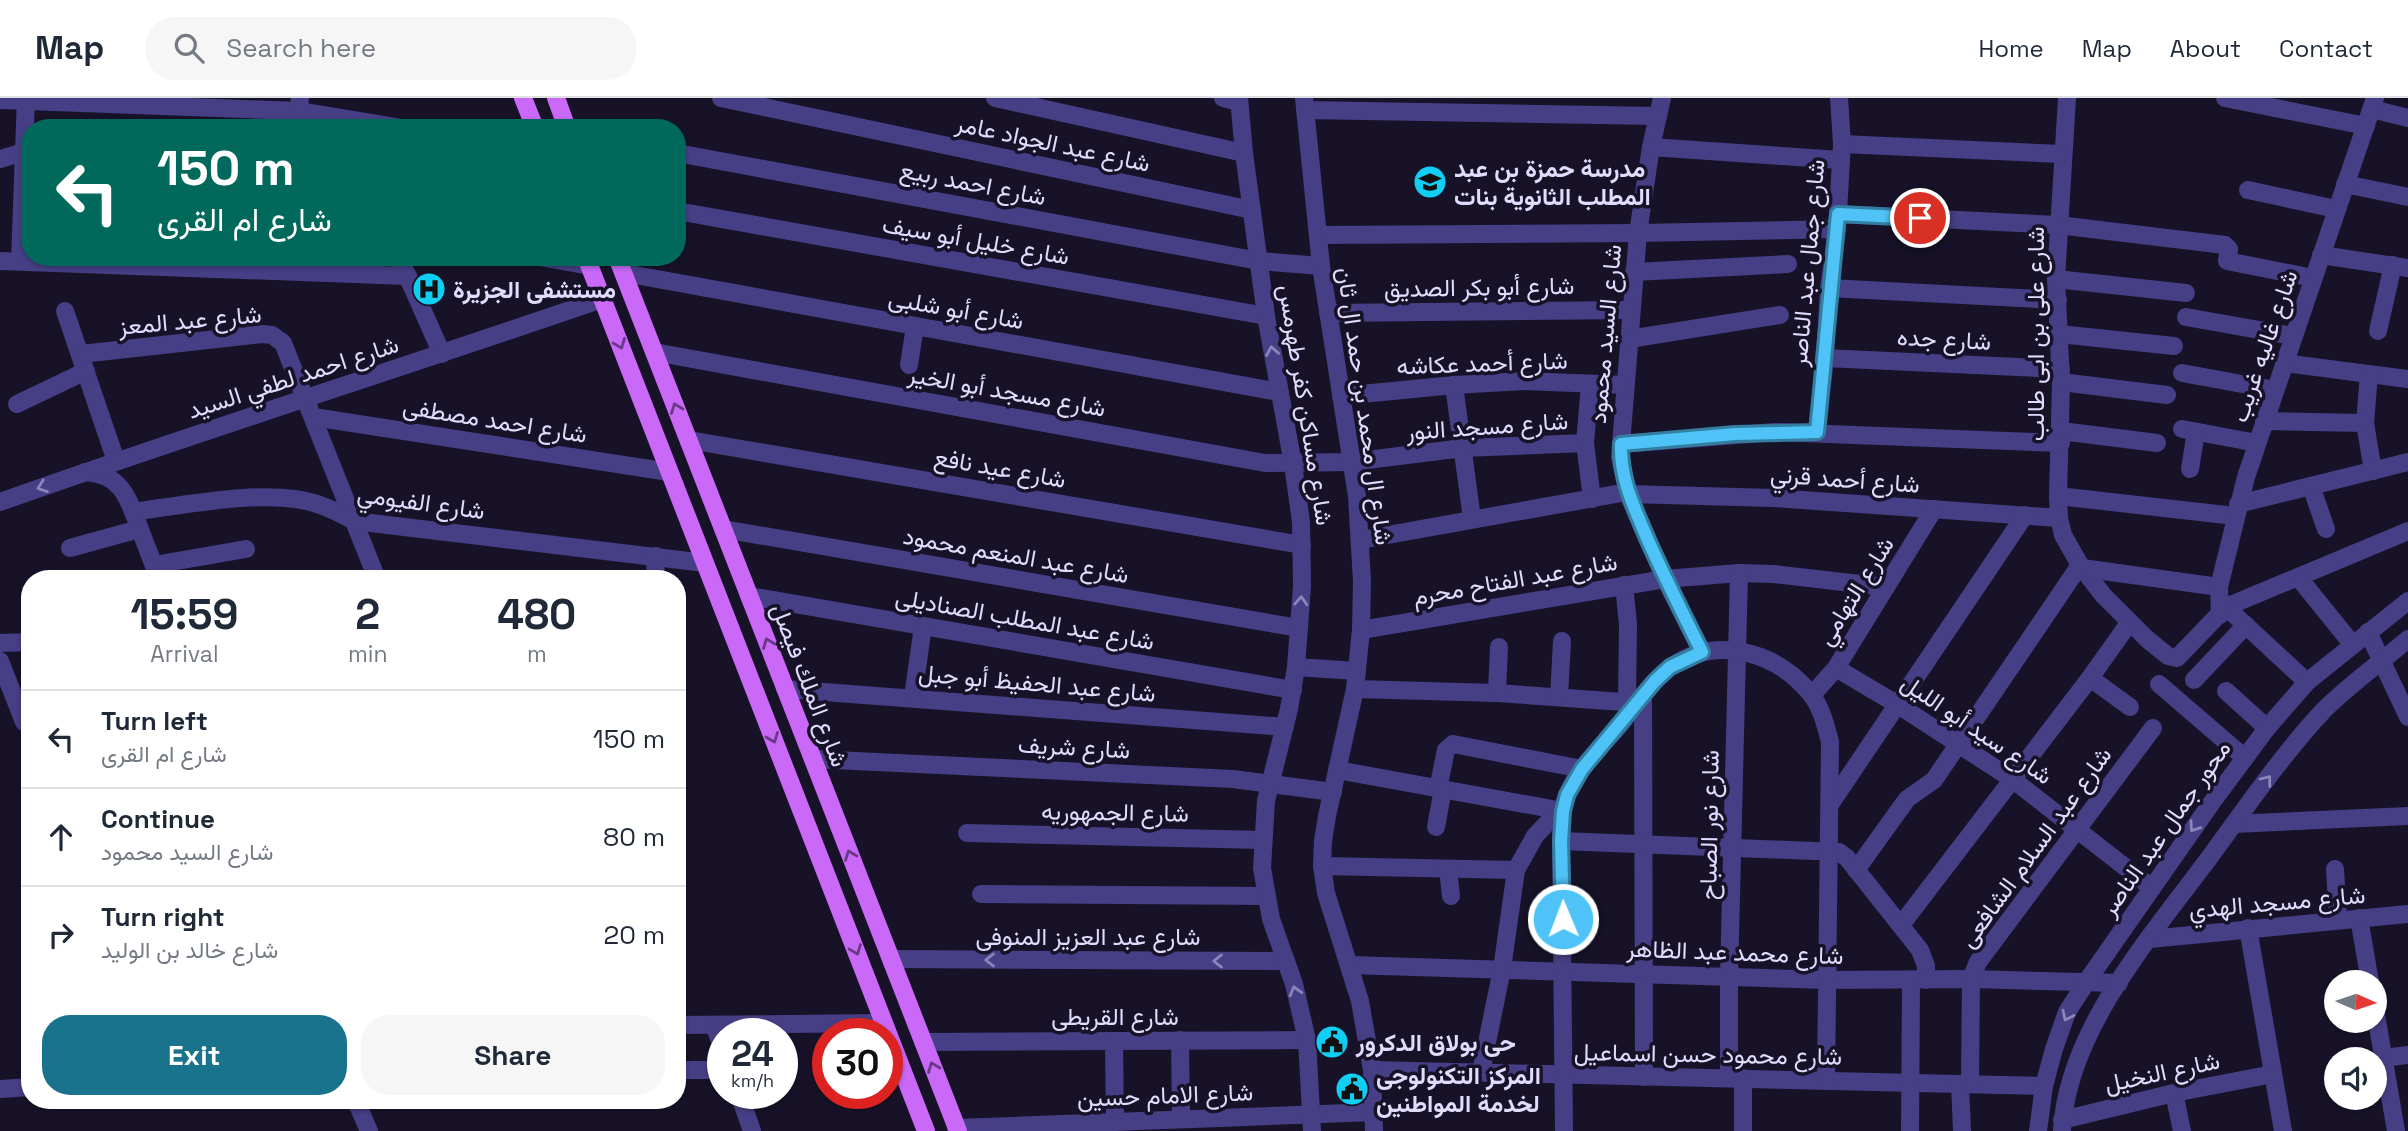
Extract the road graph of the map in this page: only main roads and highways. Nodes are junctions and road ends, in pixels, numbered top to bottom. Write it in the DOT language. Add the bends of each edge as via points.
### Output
graph roads {
  1 [pos="523,98"];
  2 [pos="556,98"];
  3 [pos="532,119"];
  4 [pos="564,119"];
  5 [pos="590,266"];
  6 [pos="621,266"];
  7 [pos="823,784"];
  8 [pos="796,798"];
  9 [pos="839,827"];
  10 [pos="814,844"];
  11 [pos="957,1129"];
  12 [pos="926,1131"];
  1 -- 3 [label="main road"];
  2 -- 4 [label="main road"];
  5 -- 8 [label="main road, one-way"];
  7 -- 6 [label="main road, شارع الملك فيصل, one-way"];
  7 -- 8 [label="main road" via="814,800"];
  7 -- 9 [label="main road, شارع الملك فيصل"];
  8 -- 10 [label="main road"];
  9 -- 10 [label="main road" via="820,832"];
  11 -- 9 [label="main road, شارع الملك فيصل, one-way"];
  10 -- 12 [label="main road, one-way"];
}
